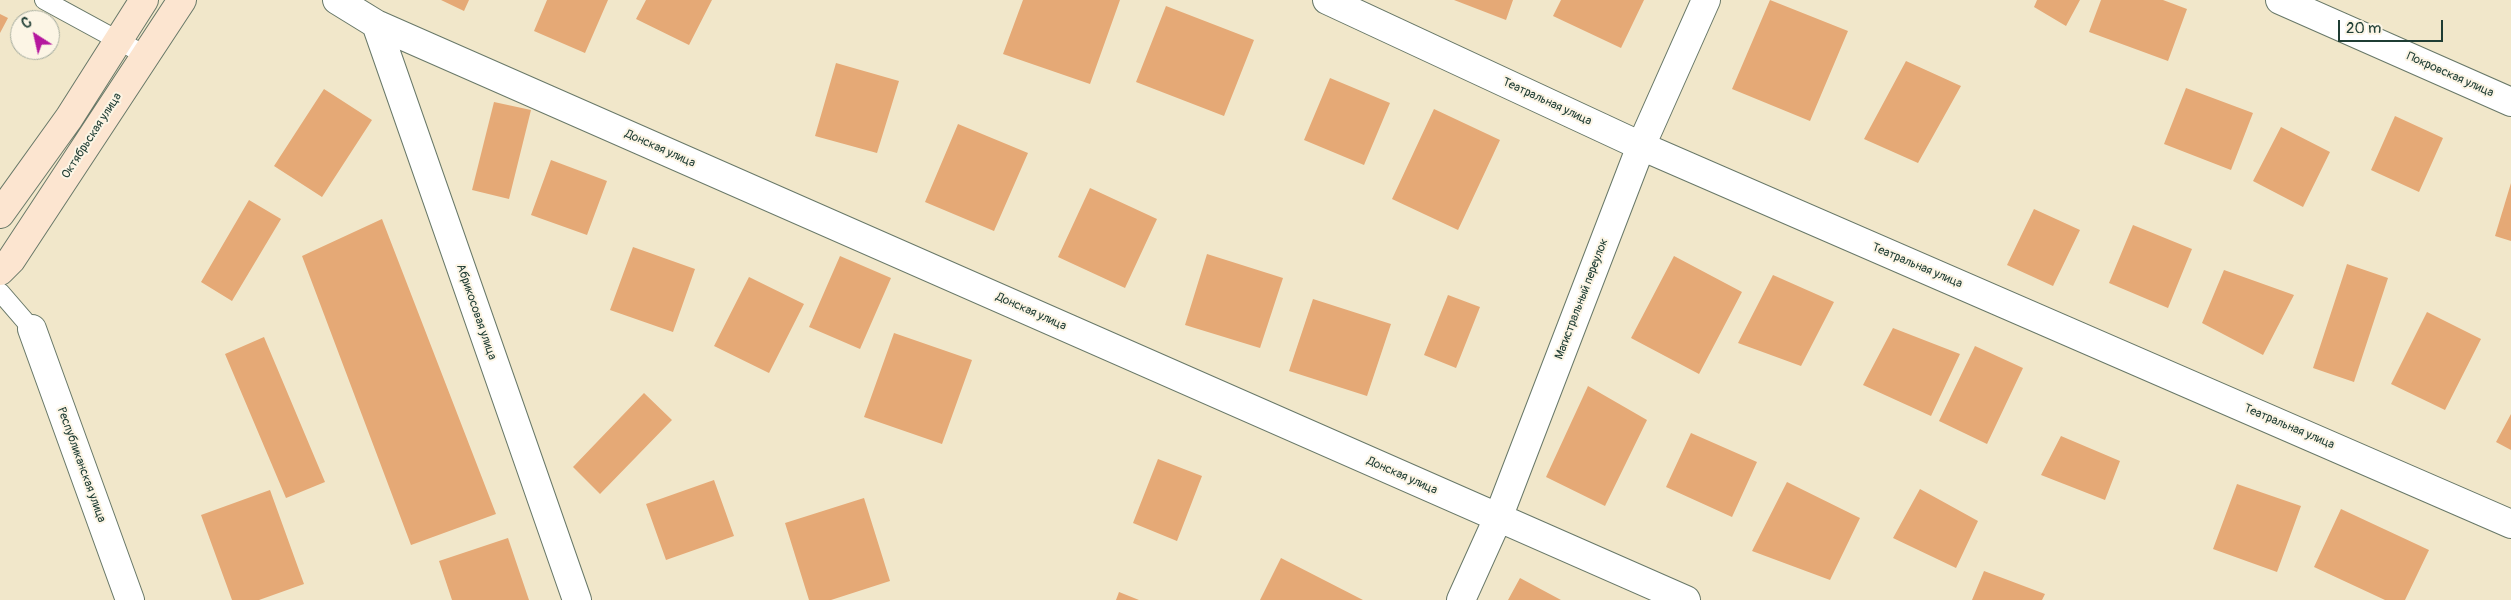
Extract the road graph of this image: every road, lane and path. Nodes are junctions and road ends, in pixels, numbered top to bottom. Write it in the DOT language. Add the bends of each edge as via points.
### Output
graph roads {
  1 [pos="44,0"];
  2 [pos="144,0"];
  3 [pos="182,0"];
  4 [pos="338,0"];
  5 [pos="1327,0"];
  6 [pos="1706,0"];
  7 [pos="2280,0"];
  8 [pos="376,24"];
  9 [pos="118,40"];
  10 [pos="145,55"];
  11 [pos="2511,102"];
  12 [pos="1641,146"];
  13 [pos="0,214"];
  14 [pos="0,271"];
  15 [pos="0,292"];
  16 [pos="32,329"];
  17 [pos="1498,518"];
  18 [pos="2511,524"];
  19 [pos="130,600"];
  20 [pos="576,600"];
  21 [pos="1460,600"];
  22 [pos="1686,600"];
  1 -- 9 [label="lane"];
  2 -- 9 [label="main road"];
  3 -- 10 [label="main road, Октябрьская улица"];
  4 -- 8 [label="street, Донская улица"];
  5 -- 12 [label="street, Театральная улица"];
  6 -- 12 [label="street, Магистральный переулок"];
  7 -- 11 [label="street, Покровская улица"];
  8 -- 17 [label="street, Донская улица"];
  8 -- 20 [label="street, Абрикосовая улица"];
  9 -- 10 [label="lane"];
  9 -- 13 [label="main road" via="69,118"];
  10 -- 14 [label="main road, Октябрьская улица" via="11,260"];
  12 -- 17 [label="street, Магистральный переулок"];
  12 -- 18 [label="street, Театральная улица"];
  15 -- 16 [label="lane"];
  16 -- 19 [label="street, Республиканская улица"];
  17 -- 21 [label="street, Магистральный переулок"];
  17 -- 22 [label="street, Донская улица"];
}
